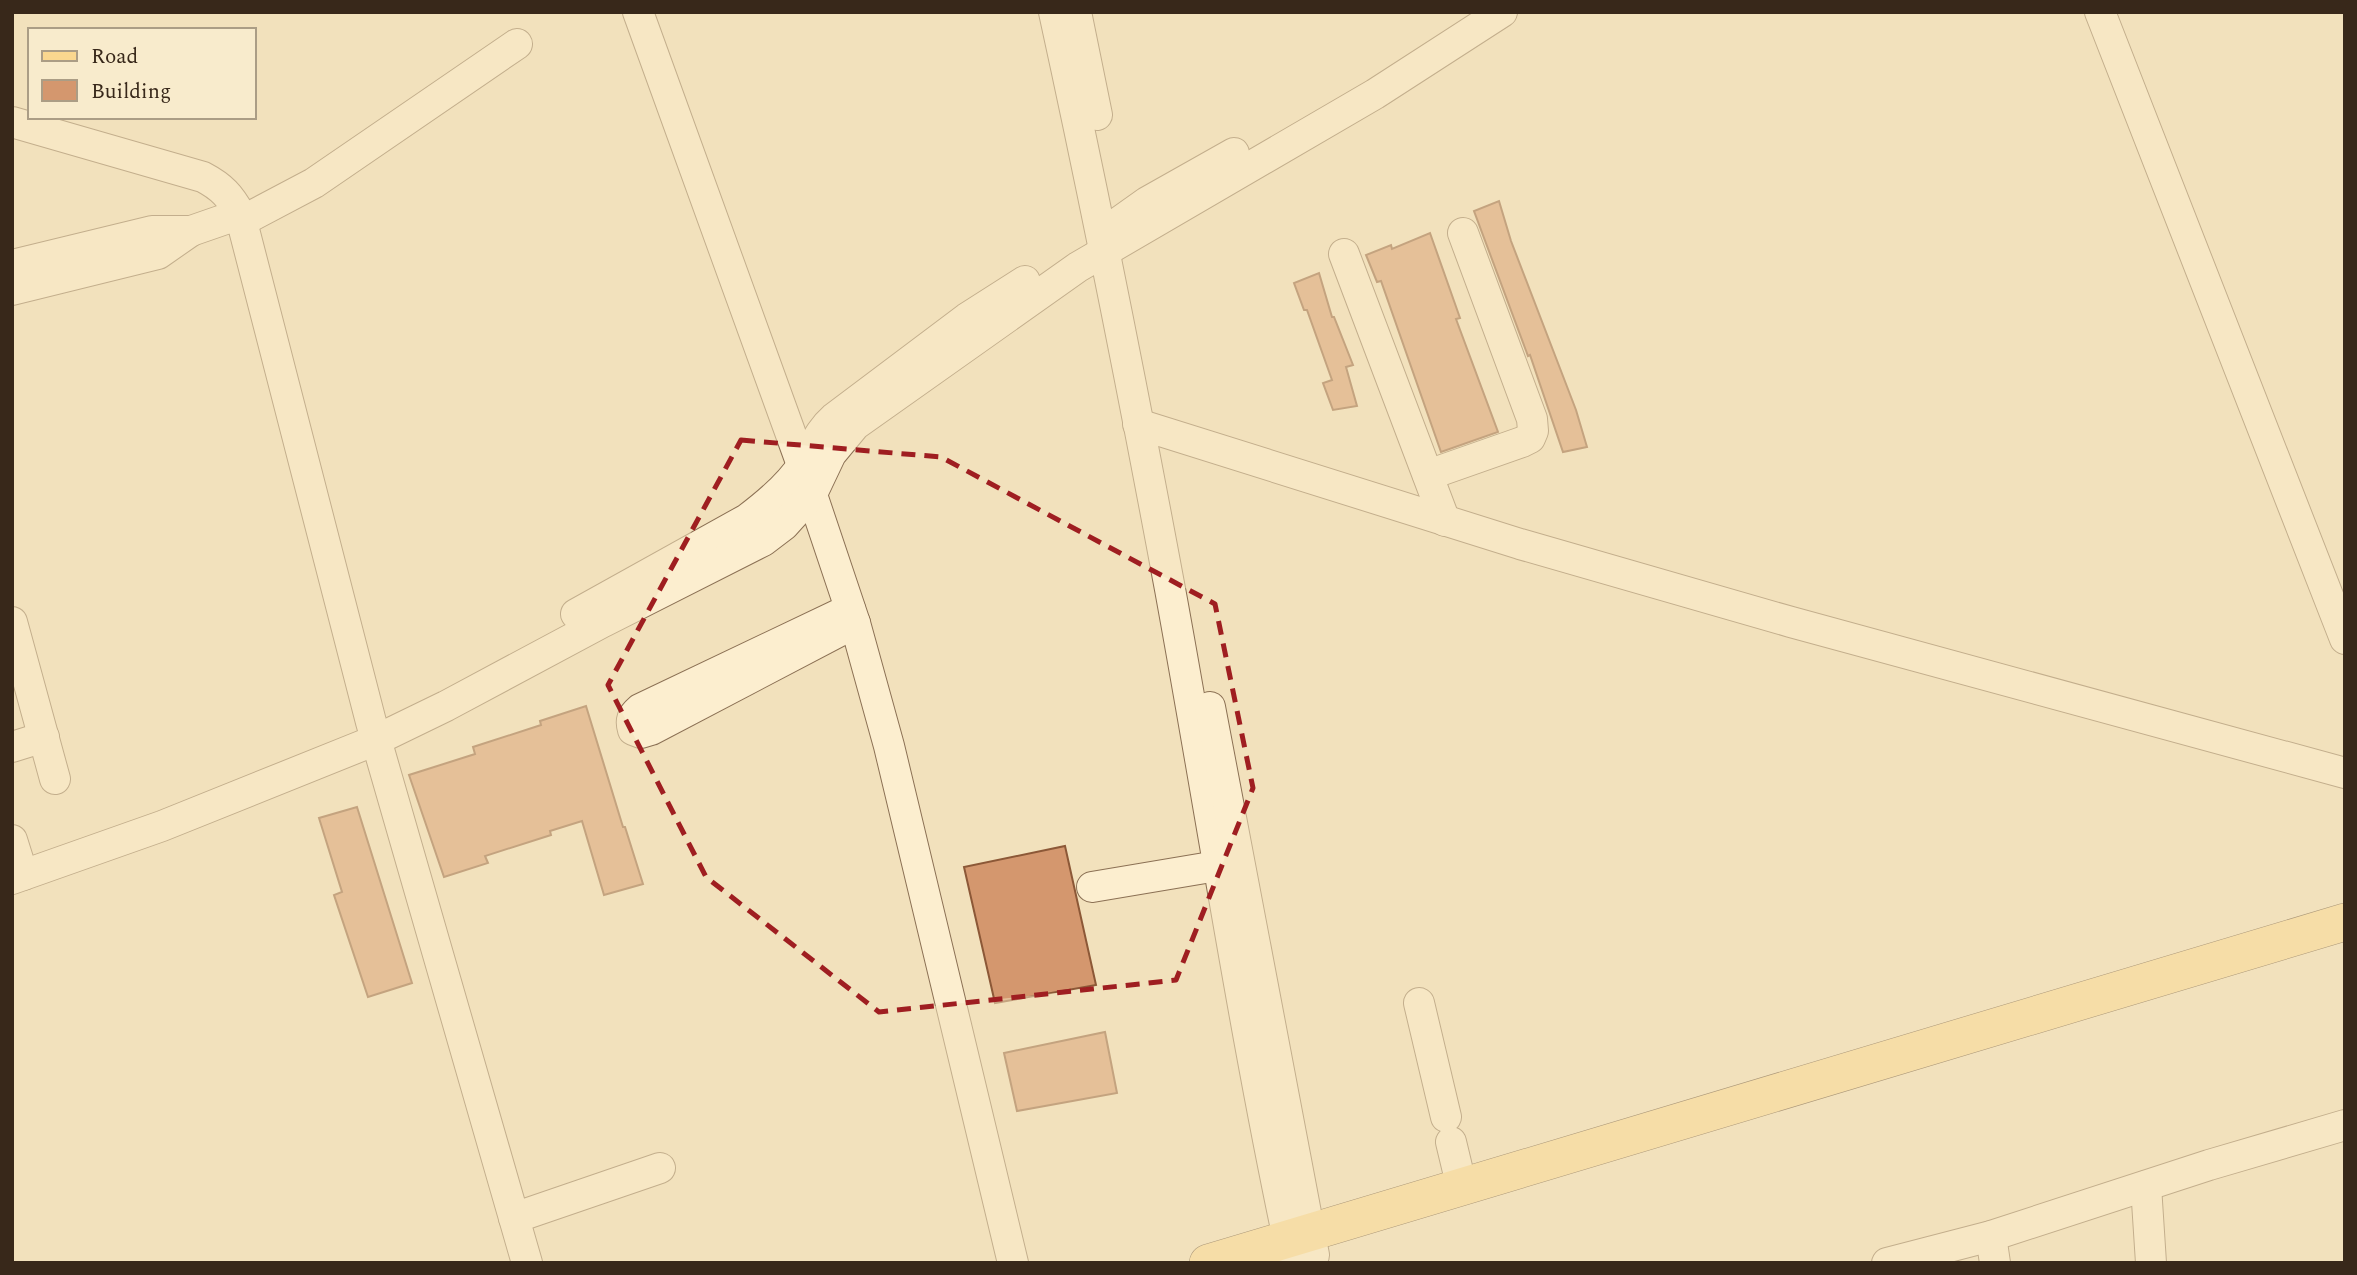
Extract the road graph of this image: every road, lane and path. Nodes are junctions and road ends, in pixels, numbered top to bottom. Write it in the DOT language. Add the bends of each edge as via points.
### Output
graph roads {
  1 [pos="638,12"];
  2 [pos="1054,12"];
  3 [pos="1076,12"];
  4 [pos="1469,12"];
  5 [pos="1502,12"];
  6 [pos="2099,12"];
  7 [pos="517,44"];
  8 [pos="12,122"];
  9 [pos="241,218"];
  10 [pos="191,230"];
  11 [pos="1463,233"];
  12 [pos="1112,237"];
  13 [pos="1344,254"];
  14 [pos="12,265"];
  15 [pos="12,290"];
  16 [pos="1148,427"];
  17 [pos="802,465"];
  18 [pos="1428,475"];
  19 [pos="813,494"];
  20 [pos="1445,521"];
  21 [pos="853,616"];
  22 [pos="12,622"];
  23 [pos="2345,639"];
  24 [pos="16,653"];
  25 [pos="373,731"];
  26 [pos="44,737"];
  27 [pos="12,747"];
  28 [pos="2345,773"];
  29 [pos="55,779"];
  30 [pos="15,863"];
  31 [pos="1217,866"];
  32 [pos="1092,887"];
  33 [pos="2345,922"];
  34 [pos="2345,945"];
  35 [pos="1419,1003"];
  36 [pos="2345,1125"];
  37 [pos="660,1168"];
  38 [pos="2146,1186"];
  39 [pos="1462,1188"];
  40 [pos="514,1218"];
  41 [pos="1993,1249"];
  42 [pos="1299,1251"];
  43 [pos="527,1263"];
  44 [pos="1013,1263"];
  45 [pos="1208,1263"];
  46 [pos="1887,1263"];
  47 [pos="2151,1263"];
  1 -- 17 [label="street"];
  2 -- 12 [label="street"];
  3 -- 12 [label="street"];
  4 -- 12 [label="street" via="1387,66 1147,202"];
  5 -- 12 [label="street" via="1376,94"];
  6 -- 23 [label="street"];
  7 -- 9 [label="street" via="314,183"];
  8 -- 9 [label="street" via="203,177 230,195"];
  9 -- 10 [label="street"];
  9 -- 25 [label="street"];
  10 -- 14 [label="street" via="152,231"];
  10 -- 15 [label="street" via="158,254"];
  11 -- 18 [label="street" via="1533,431 1522,442"];
  12 -- 16 [label="street"];
  12 -- 17 [label="street" via="967,317 822,428"];
  12 -- 19 [label="street" via="855,425 831,454"];
  13 -- 18 [label="street"];
  16 -- 20 [label="street"];
  16 -- 31 [label="street" via="1170,590"];
  16 -- 42 [label="street"];
  17 -- 19 [label="street"];
  17 -- 25 [label="street" via="769,503 747,519"];
  18 -- 20 [label="street"];
  19 -- 21 [label="street"];
  19 -- 25 [label="street" via="763,541 446,706"];
  20 -- 28 [label="street" via="1791,622"];
  21 -- 21 [label="street" via="651,730 634,730 631,721 640,709"];
  21 -- 44 [label="street" via="890,746"];
  22 -- 24 [label="street"];
  24 -- 26 [label="street"];
  25 -- 30 [label="street" via="162,826"];
  25 -- 40 [label="street"];
  26 -- 27 [label="street"];
  26 -- 29 [label="street"];
  31 -- 32 [label="street"];
  31 -- 42 [label="street"];
  33 -- 39 [label="main road"];
  34 -- 42 [label="main road"];
  35 -- 39 [label="street"];
  36 -- 38 [label="street"];
  37 -- 40 [label="street"];
  38 -- 41 [label="street"];
  38 -- 47 [label="street"];
  39 -- 42 [label="main road"];
  40 -- 43 [label="street"];
  41 -- 46 [label="street"];
  42 -- 45 [label="main road"];
}
